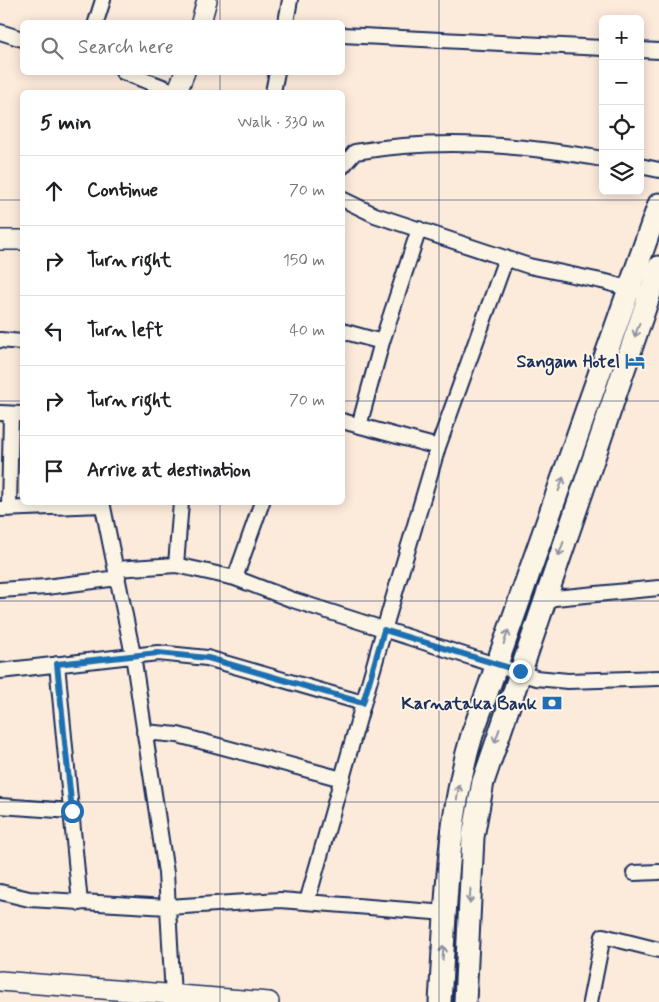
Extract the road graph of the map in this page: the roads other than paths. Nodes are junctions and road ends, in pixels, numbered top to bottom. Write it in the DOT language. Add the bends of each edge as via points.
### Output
graph roads {
  1 [pos="103,0"];
  2 [pos="207,0"];
  3 [pos="290,0"];
  4 [pos="97,20"];
  5 [pos="202,20"];
  6 [pos="286,20"];
  7 [pos="0,32"];
  8 [pos="345,35"];
  9 [pos="20,38"];
  10 [pos="599,48"];
  11 [pos="644,50"];
  12 [pos="659,51"];
  13 [pos="131,75"];
  14 [pos="184,75"];
  15 [pos="276,75"];
  16 [pos="172,90"];
  17 [pos="178,90"];
  18 [pos="273,90"];
  19 [pos="599,158"];
  20 [pos="345,164"];
  21 [pos="644,167"];
  22 [pos="659,170"];
  23 [pos="345,200"];
  24 [pos="659,204"];
  25 [pos="419,230"];
  26 [pos="0,240"];
  27 [pos="20,240"];
  28 [pos="506,258"];
  29 [pos="659,267"];
  30 [pos="639,292"];
  31 [pos="345,332"];
  32 [pos="0,340"];
  33 [pos="20,342"];
  34 [pos="382,342"];
  35 [pos="11,414"];
  36 [pos="345,422"];
  37 [pos="359,426"];
  38 [pos="438,448"];
  39 [pos="82,505"];
  40 [pos="102,505"];
  41 [pos="181,505"];
  42 [pos="261,505"];
  43 [pos="4,509"];
  44 [pos="176,566"];
  45 [pos="117,573"];
  46 [pos="235,578"];
  47 [pos="659,588"];
  48 [pos="0,590"];
  49 [pos="544,599"];
  50 [pos="384,630"];
  51 [pos="133,656"];
  52 [pos="57,664"];
  53 [pos="497,664"];
  54 [pos="0,670"];
  55 [pos="520,671"];
  56 [pos="659,678"];
  57 [pos="363,703"];
  58 [pos="144,732"];
  59 [pos="342,779"];
  60 [pos="0,806"];
  61 [pos="72,811"];
  62 [pos="659,872"];
  63 [pos="634,873"];
  64 [pos="0,892"];
  65 [pos="307,902"];
  66 [pos="80,903"];
  67 [pos="168,907"];
  68 [pos="446,913"];
  69 [pos="659,950"];
  70 [pos="0,981"];
  71 [pos="173,996"];
  72 [pos="269,1002"];
  73 [pos="440,1002"];
  74 [pos="465,1002"];
  75 [pos="590,1002"];
  1 -- 4 [label="street"];
  2 -- 5 [label="street"];
  3 -- 6 [label="street"];
  7 -- 9 [label="street"];
  8 -- 10 [label="street"];
  11 -- 12 [label="street"];
  13 -- 16 [label="street"];
  14 -- 17 [label="street"];
  15 -- 18 [label="street"];
  19 -- 20 [label="street" via="469,142 392,146 355,152"];
  21 -- 22 [label="street"];
  23 -- 25 [label="street" via="375,215"];
  24 -- 30 [label="main road"];
  25 -- 28 [label="street"];
  25 -- 34 [label="street"];
  26 -- 27 [label="street"];
  28 -- 30 [label="street"];
  28 -- 38 [label="street"];
  29 -- 30 [label="main road"];
  30 -- 49 [label="main road, one-way"];
  53 -- 30 [label="main road, one-way"];
  31 -- 34 [label="street"];
  32 -- 33 [label="street"];
  34 -- 37 [label="street"];
  35 -- 43 [label="street"];
  36 -- 37 [label="street"];
  37 -- 38 [label="street"];
  38 -- 50 [label="street"];
  39 -- 43 [label="street"];
  40 -- 45 [label="street"];
  41 -- 44 [label="street"];
  42 -- 46 [label="street"];
  44 -- 45 [label="street"];
  44 -- 46 [label="street"];
  45 -- 48 [label="street" via="46,588"];
  45 -- 51 [label="street"];
  46 -- 50 [label="street"];
  47 -- 49 [label="street"];
  49 -- 55 [label="main road"];
  50 -- 53 [label="street"];
  50 -- 57 [label="street"];
  51 -- 52 [label="street"];
  51 -- 57 [label="street" via="158,653 208,658"];
  51 -- 58 [label="street"];
  52 -- 54 [label="street"];
  52 -- 61 [label="street"];
  53 -- 55 [label="street"];
  68 -- 53 [label="main road, one-way" via="451,833 461,772"];
  55 -- 56 [label="street" via="536,678 568,681"];
  55 -- 74 [label="main road, one-way" via="482,782 473,837"];
  57 -- 59 [label="street"];
  58 -- 59 [label="street" via="178,735"];
  58 -- 67 [label="street" via="166,872"];
  59 -- 65 [label="street"];
  60 -- 61 [label="street"];
  61 -- 66 [label="street"];
  62 -- 63 [label="street"];
  64 -- 66 [label="street" via="29,899"];
  65 -- 67 [label="street" via="280,900"];
  65 -- 68 [label="street"];
  66 -- 67 [label="street"];
  67 -- 71 [label="street"];
  73 -- 68 [label="main road, one-way"];
  69 -- 75 [label="street" via="604,936"];
  70 -- 71 [label="street"];
  71 -- 72 [label="street"];
}
